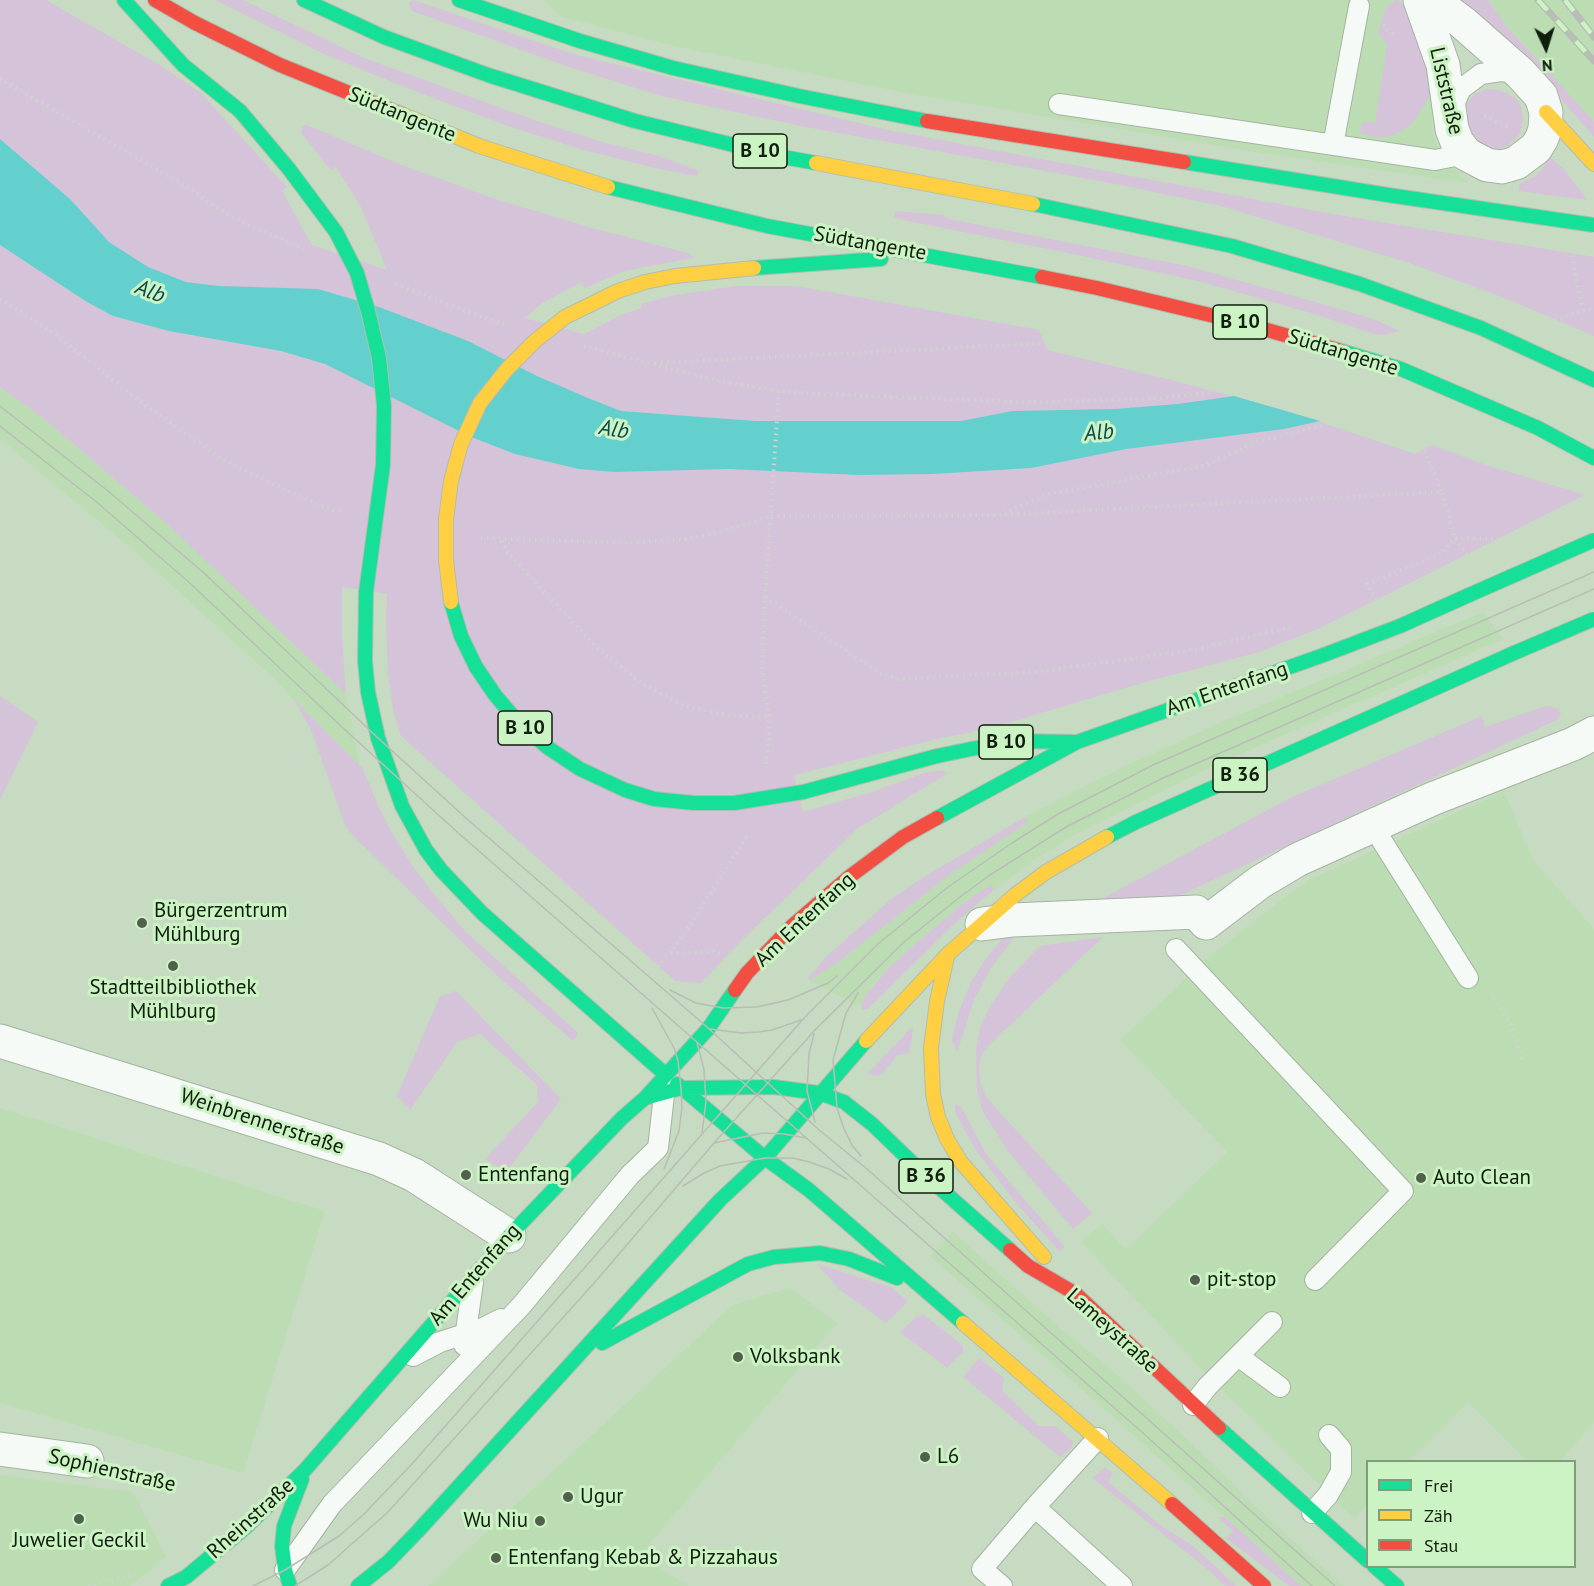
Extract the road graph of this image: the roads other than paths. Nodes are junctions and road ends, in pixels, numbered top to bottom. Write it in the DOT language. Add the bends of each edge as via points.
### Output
graph roads {
  1 [pos="124,0"];
  2 [pos="155,0"];
  3 [pos="304,0"];
  4 [pos="459,0"];
  5 [pos="1420,0"];
  6 [pos="1431,0"];
  7 [pos="1359,6"];
  8 [pos="531,10"];
  9 [pos="580,41"];
  10 [pos="1520,73"];
  11 [pos="1059,104"];
  12 [pos="1546,112"];
  13 [pos="1451,115"];
  14 [pos="1333,145"];
  15 [pos="1466,154"];
  16 [pos="1594,164"];
  17 [pos="1594,225"];
  18 [pos="930,255"];
  19 [pos="1594,380"];
  20 [pos="1594,458"];
  21 [pos="1594,540"];
  22 [pos="1594,619"];
  23 [pos="1594,733"];
  24 [pos="1077,742"];
  25 [pos="1372,825"];
  26 [pos="982,924"];
  27 [pos="1176,949"];
  28 [pos="948,954"];
  29 [pos="1468,978"];
  30 [pos="0,1041"];
  31 [pos="671,1085"];
  32 [pos="819,1093"];
  33 [pos="765,1158"];
  34 [pos="509,1236"];
  35 [pos="474,1277"];
  36 [pos="1315,1280"];
  37 [pos="1076,1294"];
  38 [pos="936,1299"];
  39 [pos="521,1306"];
  40 [pos="1272,1322"];
  41 [pos="465,1335"];
  42 [pos="1238,1356"];
  43 [pos="577,1358"];
  44 [pos="396,1365"];
  45 [pos="452,1378"];
  46 [pos="1280,1387"];
  47 [pos="1192,1405"];
  48 [pos="1329,1436"];
  49 [pos="1098,1438"];
  50 [pos="0,1449"];
  51 [pos="87,1461"];
  52 [pos="304,1472"];
  53 [pos="1035,1507"];
  54 [pos="1312,1513"];
  55 [pos="1366,1559"];
  56 [pos="1376,1568"];
  57 [pos="288,1578"];
  58 [pos="190,1581"];
  59 [pos="168,1586"];
  60 [pos="358,1586"];
  61 [pos="1002,1586"];
  62 [pos="1122,1586"];
  63 [pos="1264,1586"];
  64 [pos="1396,1586"];
  1 -- 31 [label="main road, bridge" via="183,65 240,111 336,232 357,273 379,358 384,406 382,465 366,592 364,661 378,738 402,806 426,850 482,914"];
  2 -- 18 [label="main road, Südtangente / B 10" via="280,65 479,146 618,190 755,223"];
  3 -- 19 [label="main road, B 10" via="384,37 488,75 635,121 783,157 1003,197 1232,246 1360,284 1481,328"];
  4 -- 9 [label="main road"];
  5 -- 13 [label="street, Liststraße" via="1443,65"];
  6 -- 10 [label="street, Liststraße"];
  7 -- 14 [label="lane"];
  8 -- 9 [label="main road" via="548,25"];
  9 -- 17 [label="main road, bridge" via="684,70 927,121"];
  10 -- 12 [label="street, Liststraße" via="1541,96"];
  10 -- 13 [label="lane" via="1481,74 1461,89"];
  11 -- 14 [label="lane"];
  12 -- 15 [label="street, Liststraße" via="1542,138 1536,148 1516,163 1502,167 1487,165"];
  12 -- 16 [label="main road"];
  13 -- 15 [label="street, Liststraße" via="1454,136"];
  14 -- 15 [label="lane" via="1435,160"];
  18 -- 20 [label="main road, Südtangente / B 10" via="1097,288 1340,350 1401,369 1538,428"];
  18 -- 24 [label="main road, B 10, bridge" via="727,270 645,282 565,317 535,341 480,403 460,444 446,519 446,560 451,602 461,636 495,695 547,747 595,777 654,799 734,803 803,792 1010,741"];
  21 -- 24 [label="main road, Am Entenfang, bridge" via="1401,626"];
  22 -- 26 [label="main road, B 36, bridge" via="1136,822 1046,872"];
  23 -- 25 [label="street"];
  24 -- 31 [label="main road, Am Entenfang" via="903,837 849,877 792,926 747,973"];
  25 -- 26 [label="street" via="1297,860 1206,923 1196,912"];
  25 -- 29 [label="lane"];
  26 -- 28 [label="main road, B 36"];
  27 -- 36 [label="lane" via="1403,1191"];
  28 -- 32 [label="main road, B 36"];
  28 -- 37 [label="main road" via="931,1048 938,1117 960,1161"];
  30 -- 34 [label="street, Weinbrennerstraße" via="379,1159 414,1175"];
  31 -- 32 [label="main road, Lameystraße" via="706,1089 774,1087"];
  31 -- 33 [label="main road"];
  31 -- 34 [label="main road, Am Entenfang" via="645,1098 622,1118"];
  31 -- 39 [label="lane" via="658,1148 630,1175"];
  32 -- 33 [label="main road"];
  32 -- 37 [label="main road, Lameystraße / B 36" via="844,1102 1028,1266"];
  33 -- 38 [label="main road" via="809,1190"];
  33 -- 43 [label="main road" via="720,1200"];
  34 -- 35 [label="main road, Am Entenfang"];
  35 -- 41 [label="lane"];
  35 -- 44 [label="main road, Am Entenfang"];
  37 -- 47 [label="main road, Lameystraße / B 36"];
  38 -- 43 [label="main road" via="878,1269 849,1259 820,1253 784,1255 748,1264"];
  38 -- 49 [label="main road"];
  39 -- 41 [label="lane"];
  39 -- 45 [label="lane"];
  40 -- 42 [label="lane"];
  41 -- 44 [label="lane" via="441,1342"];
  41 -- 45 [label="lane"];
  42 -- 46 [label="lane"];
  42 -- 47 [label="lane"];
  43 -- 60 [label="main road" via="388,1562"];
  44 -- 52 [label="main road, Am Entenfang"];
  45 -- 57 [label="lane" via="332,1504"];
  47 -- 54 [label="main road, Lameystraße / B 36"];
  48 -- 54 [label="lane" via="1341,1449 1341,1472"];
  49 -- 53 [label="lane"];
  49 -- 63 [label="main road"];
  50 -- 51 [label="street, Sophienstraße"];
  52 -- 57 [label="main road" via="284,1526 282,1546"];
  52 -- 58 [label="main road, Rheinstraße"];
  53 -- 61 [label="lane" via="982,1569"];
  53 -- 62 [label="lane"];
  54 -- 55 [label="main road, Lameystraße / B 36"];
  56 -- 64 [label="main road"];
  58 -- 59 [label="main road, Rheinstraße"];
}
